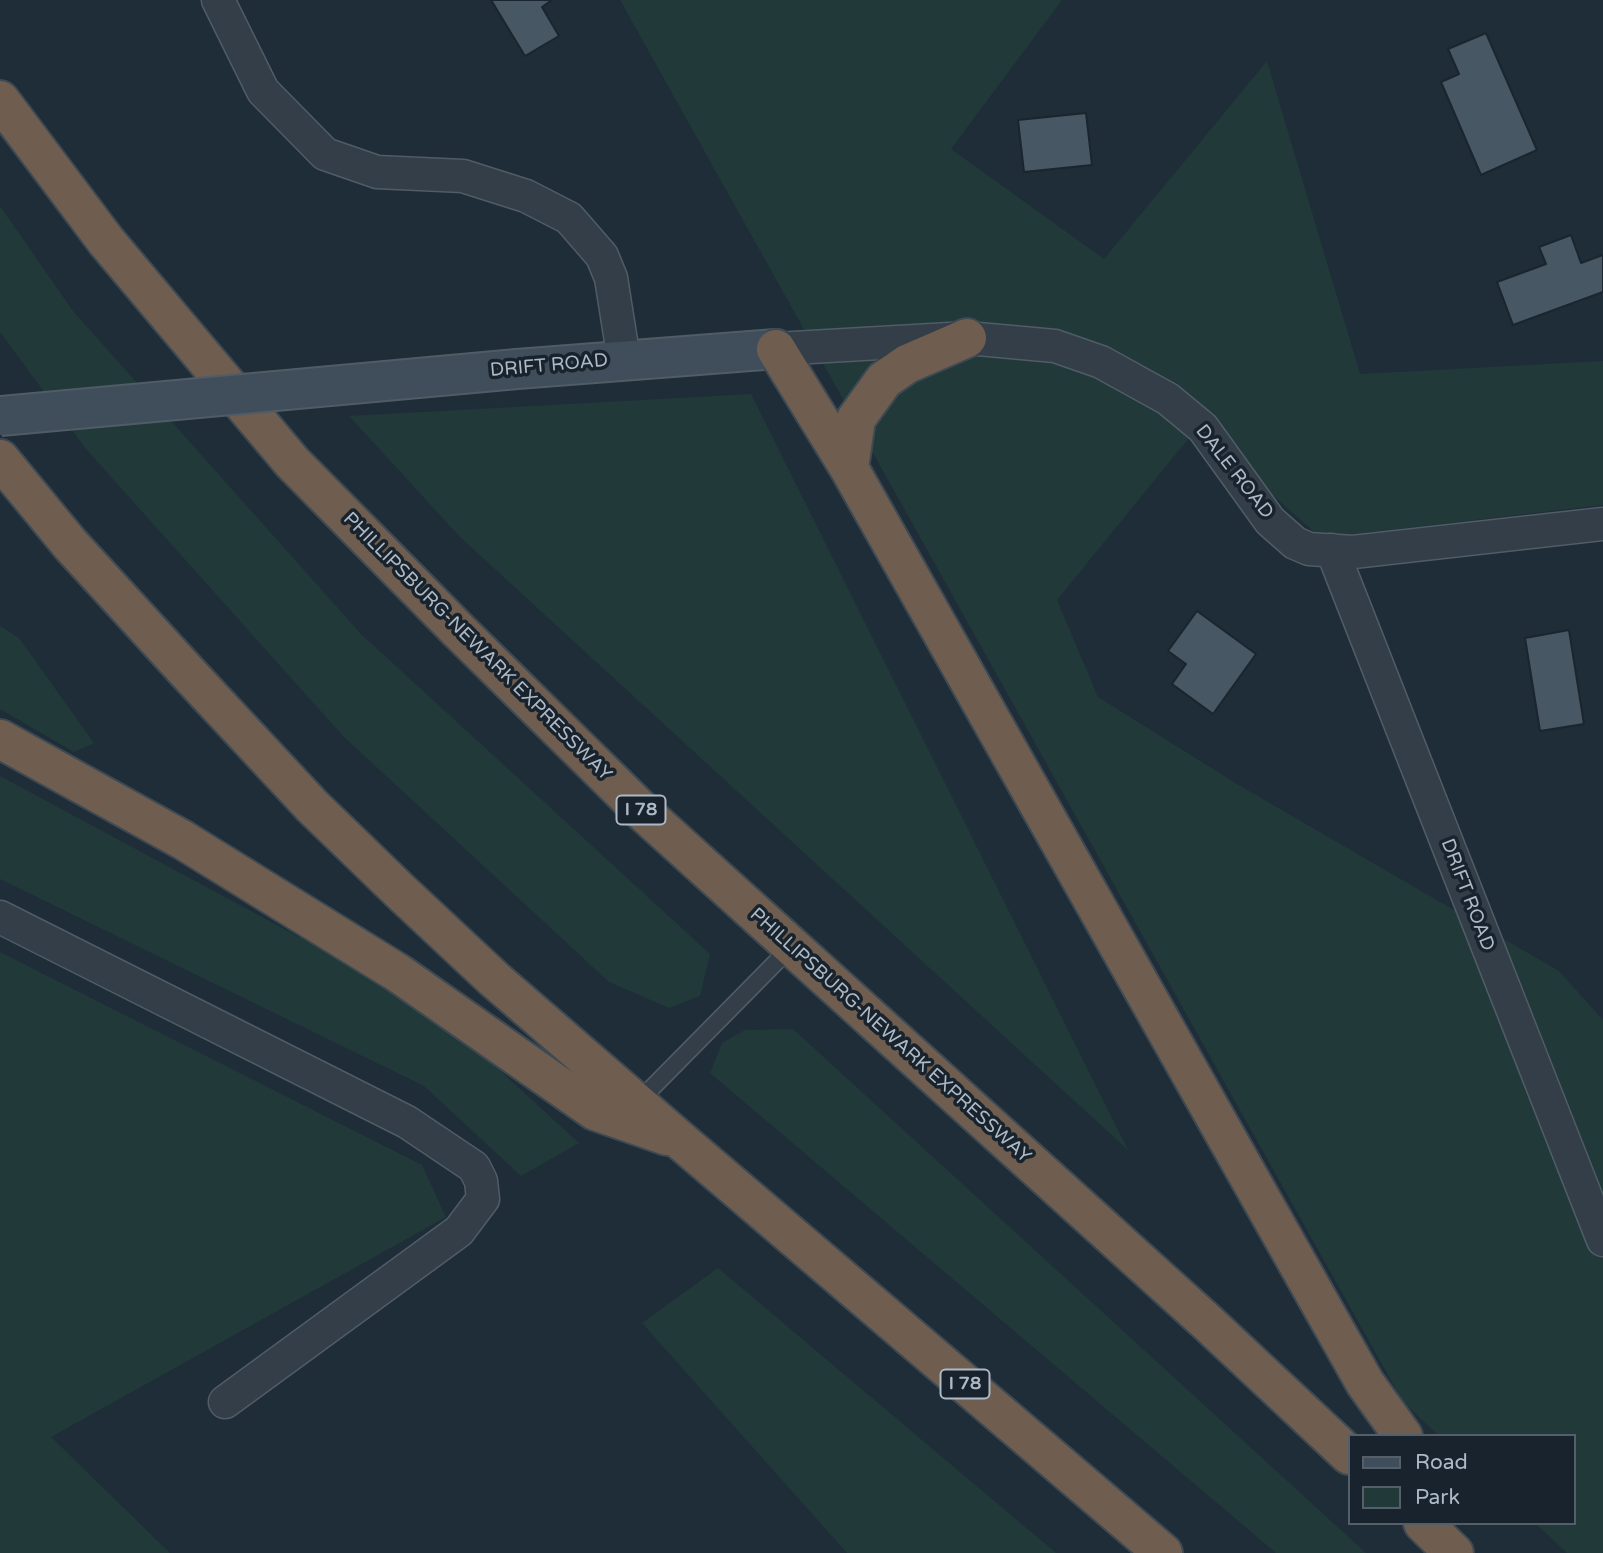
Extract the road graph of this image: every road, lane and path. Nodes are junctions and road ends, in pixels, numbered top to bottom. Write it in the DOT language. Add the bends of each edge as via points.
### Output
graph roads {
  1 [pos="219,0"];
  2 [pos="0,100"];
  3 [pos="967,338"];
  4 [pos="776,349"];
  5 [pos="624,360"];
  6 [pos="0,416"];
  7 [pos="0,459"];
  8 [pos="849,468"];
  9 [pos="1603,524"];
  10 [pos="1332,550"];
  11 [pos="0,739"];
  12 [pos="0,917"];
  13 [pos="791,947"];
  14 [pos="638,1102"];
  15 [pos="681,1141"];
  16 [pos="1603,1240"];
  17 [pos="225,1402"];
  18 [pos="1402,1434"];
  19 [pos="1348,1454"];
  20 [pos="1425,1525"];
  21 [pos="1449,1525"];
  22 [pos="1163,1553"];
  23 [pos="1457,1553"];
  1 -- 5 [label="street, DRIFT ROAD" via="262,91 325,154 377,172 463,176 526,196 569,218 607,267"];
  2 -- 13 [label="highway, PHILLIPSBURG-NEWARK EXPRESSWAY / I 78" via="106,241 292,462 631,801"];
  3 -- 4 [label="street, DALE ROAD"];
  3 -- 8 [label="highway" via="907,364 884,380 856,419"];
  3 -- 10 [label="street, DALE ROAD" via="1055,346 1101,362 1168,399 1203,428 1270,521 1295,543"];
  4 -- 5 [label="main road, DALE ROAD"];
  4 -- 8 [label="highway"];
  5 -- 6 [label="main road, DRIFT ROAD, bridge"];
  7 -- 14 [label="highway, I 78" via="79,554 312,806 494,979"];
  8 -- 18 [label="highway" via="1365,1383"];
  9 -- 10 [label="street, DALE ROAD" via="1353,552"];
  10 -- 16 [label="street, DRIFT ROAD"];
  11 -- 15 [label="highway" via="183,840 398,973 595,1111"];
  12 -- 17 [label="street" via="407,1122 474,1167 481,1181 483,1199 459,1231"];
  13 -- 14 [label="lane"];
  13 -- 19 [label="highway, PHILLIPSBURG-NEWARK EXPRESSWAY / I 78"];
  14 -- 15 [label="highway, I 78"];
  15 -- 22 [label="highway, I 78"];
  20 -- 23 [label="highway"];
  21 -- 23 [label="highway"];
}
